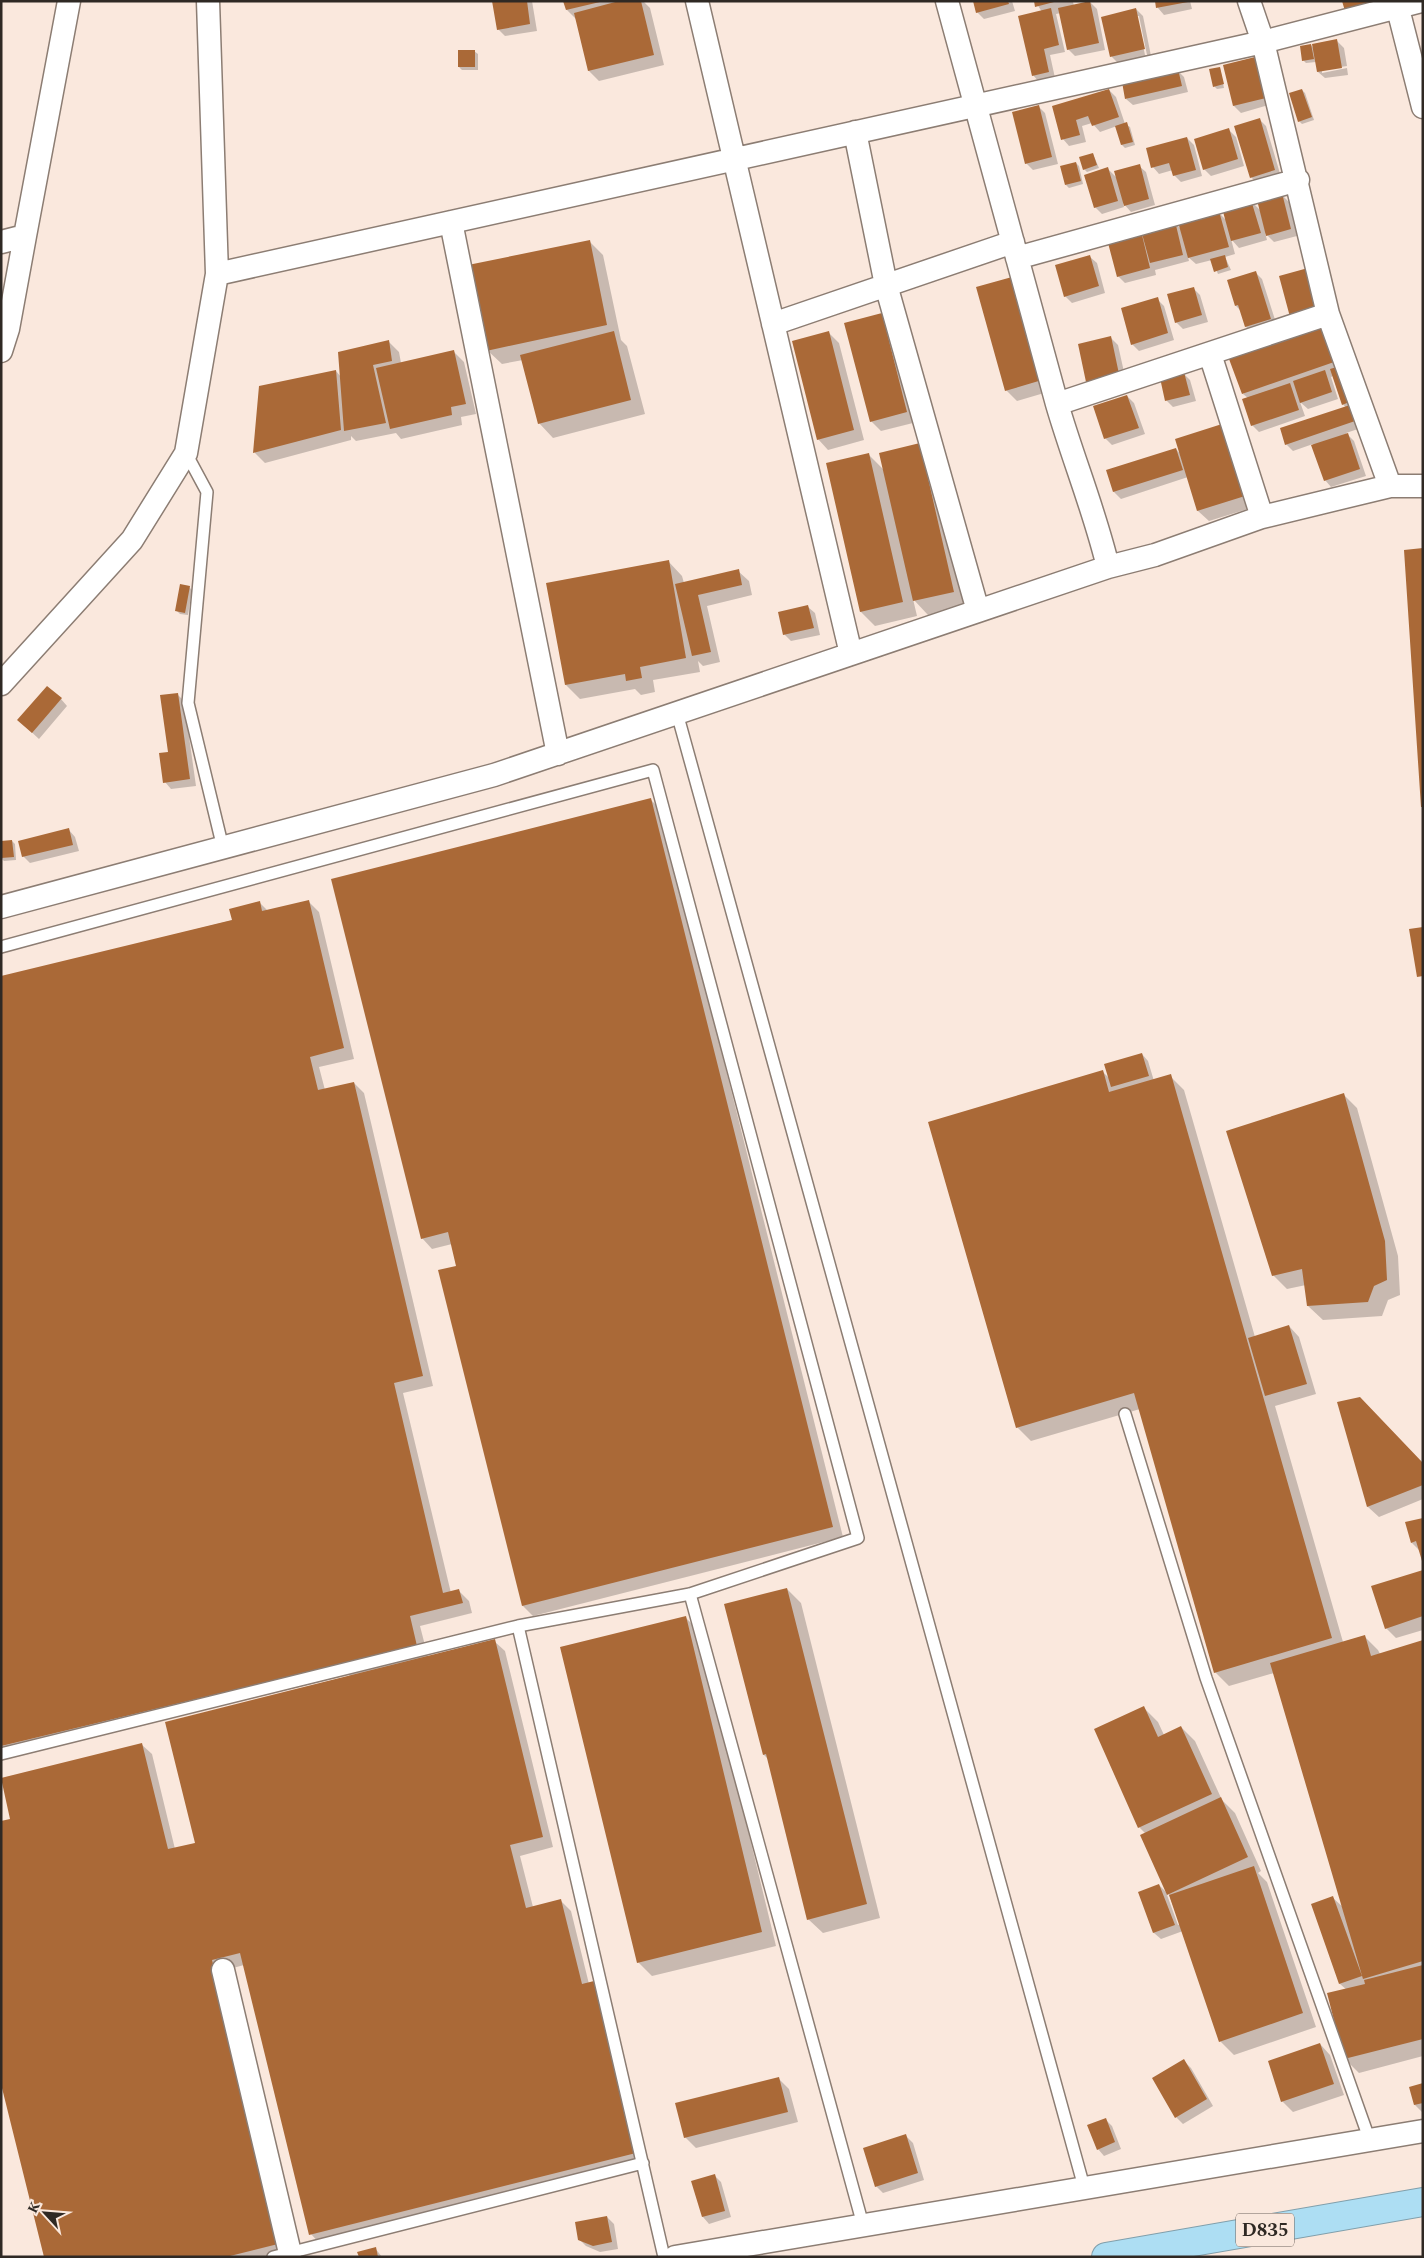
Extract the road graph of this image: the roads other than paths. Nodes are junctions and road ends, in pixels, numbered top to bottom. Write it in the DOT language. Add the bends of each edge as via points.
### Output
graph roads {
  1 [pos="69,1"];
  2 [pos="208,1"];
  3 [pos="697,1"];
  4 [pos="946,1"];
  5 [pos="1249,1"];
  6 [pos="1421,1"];
  7 [pos="1396,4"];
  8 [pos="1263,42"];
  9 [pos="976,106"];
  10 [pos="1423,107"];
  11 [pos="854,132"];
  12 [pos="734,159"];
  13 [pos="1298,180"];
  14 [pos="451,222"];
  15 [pos="25,236"];
  16 [pos="1,242"];
  17 [pos="1015,250"];
  18 [pos="217,274"];
  19 [pos="886,285"];
  20 [pos="1328,314"];
  21 [pos="773,324"];
  22 [pos="1,351"];
  23 [pos="1210,354"];
  24 [pos="1057,404"];
  25 [pos="186,453"];
  26 [pos="1390,486"];
  27 [pos="1423,486"];
  28 [pos="1262,517"];
  29 [pos="1108,567"];
  30 [pos="978,611"];
  31 [pos="851,654"];
  32 [pos="1,684"];
  33 [pos="677,713"];
  34 [pos="558,754"];
  35 [pos="223,848"];
  36 [pos="1,907"];
  37 [pos="1,946"];
  38 [pos="1125,1414"];
  39 [pos="690,1594"];
  40 [pos="518,1626"];
  41 [pos="1,1754"];
  42 [pos="223,1970"];
  43 [pos="1423,2131"];
  44 [pos="1370,2141"];
  45 [pos="643,2163"];
  46 [pos="1084,2187"];
  47 [pos="1423,2202"];
  48 [pos="863,2225"];
  49 [pos="282,2255"];
  50 [pos="664,2257"];
  51 [pos="675,2257"];
  52 [pos="1106,2257"];
  1 -- 15 [label="street"];
  2 -- 18 [label="street"];
  3 -- 12 [label="street"];
  4 -- 9 [label="street"];
  5 -- 8 [label="street"];
  6 -- 7 [label="street"];
  7 -- 8 [label="street"];
  7 -- 10 [label="street"];
  8 -- 9 [label="street"];
  8 -- 13 [label="street"];
  9 -- 11 [label="street"];
  9 -- 17 [label="street"];
  11 -- 12 [label="street"];
  11 -- 19 [label="street"];
  12 -- 14 [label="street"];
  12 -- 21 [label="street"];
  13 -- 17 [label="street"];
  13 -- 20 [label="street"];
  14 -- 18 [label="street"];
  14 -- 34 [label="street"];
  15 -- 16 [label="street"];
  15 -- 22 [label="street"];
  17 -- 19 [label="street"];
  17 -- 24 [label="street"];
  18 -- 25 [label="street"];
  19 -- 21 [label="street"];
  19 -- 30 [label="street"];
  20 -- 23 [label="street"];
  20 -- 26 [label="street"];
  21 -- 31 [label="street"];
  23 -- 24 [label="street"];
  23 -- 28 [label="street"];
  24 -- 29 [label="street"];
  25 -- 32 [label="street" via="132,540"];
  25 -- 35 [label="lane" via="207,492 188,703"];
  26 -- 27 [label="street"];
  26 -- 28 [label="street"];
  28 -- 29 [label="street" via="1155,556"];
  29 -- 30 [label="street"];
  30 -- 31 [label="street"];
  31 -- 33 [label="street"];
  33 -- 34 [label="street"];
  33 -- 46 [label="lane"];
  34 -- 35 [label="street" via="494,775"];
  35 -- 36 [label="street"];
  37 -- 39 [label="lane" via="653,770 858,1538"];
  38 -- 44 [label="lane" via="1206,1678"];
  39 -- 40 [label="lane"];
  39 -- 48 [label="lane"];
  40 -- 41 [label="lane"];
  40 -- 45 [label="lane"];
  42 -- 49 [label="street"];
  43 -- 44 [label="street"];
  44 -- 46 [label="street"];
  45 -- 49 [label="lane"];
  45 -- 50 [label="lane"];
  46 -- 48 [label="street"];
  47 -- 52 [label="highway, D835"];
  48 -- 51 [label="street"];
}
